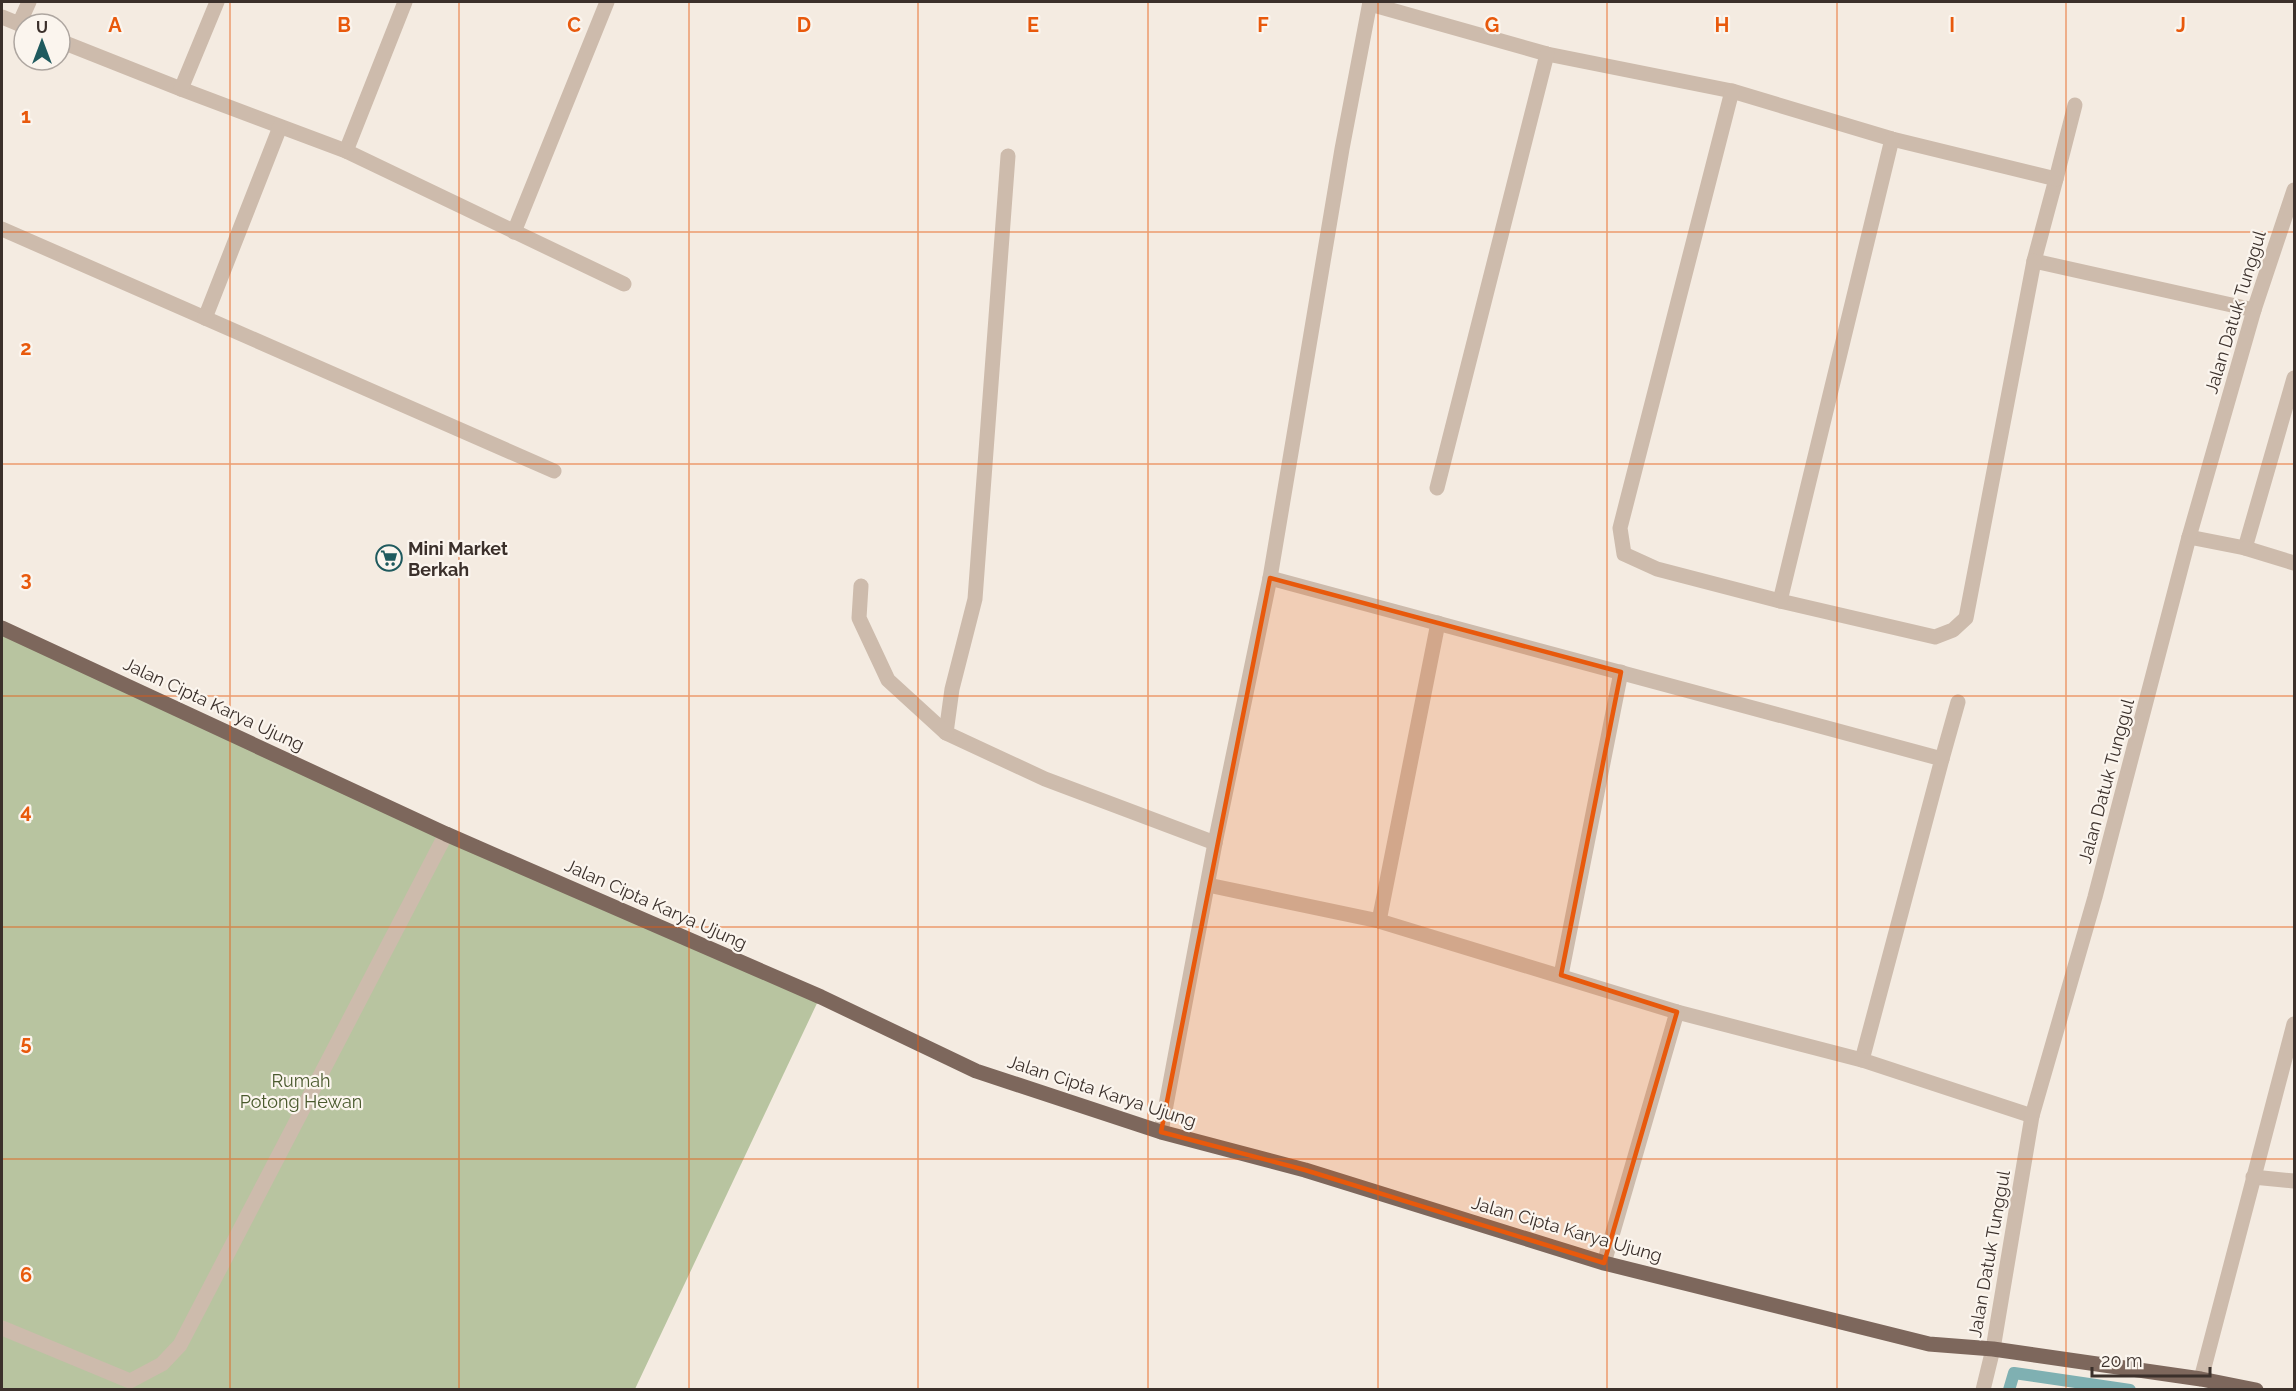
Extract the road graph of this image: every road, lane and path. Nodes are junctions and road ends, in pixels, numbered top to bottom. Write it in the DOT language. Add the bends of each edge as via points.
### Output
graph roads {
  1 [pos="217,2"];
  2 [pos="405,2"];
  3 [pos="607,2"];
  4 [pos="1370,3"];
  5 [pos="72,46"];
  6 [pos="1547,54"];
  7 [pos="181,89"];
  8 [pos="1732,91"];
  9 [pos="2074,105"];
  10 [pos="280,127"];
  11 [pos="1892,139"];
  12 [pos="346,151"];
  13 [pos="1008,156"];
  14 [pos="2056,179"];
  15 [pos="2295,190"];
  16 [pos="2,229"];
  17 [pos="513,232"];
  18 [pos="2034,261"];
  19 [pos="624,284"];
  20 [pos="2254,310"];
  21 [pos="205,318"];
  22 [pos="2295,378"];
  23 [pos="554,471"];
  24 [pos="1437,488"];
  25 [pos="2189,537"];
  26 [pos="2245,548"];
  27 [pos="2295,563"];
  28 [pos="1270,578"];
  29 [pos="861,586"];
  30 [pos="1780,601"];
  31 [pos="1438,623"];
  32 [pos="2,628"];
  33 [pos="1621,672"];
  34 [pos="1958,702"];
  35 [pos="946,733"];
  36 [pos="1942,759"];
  37 [pos="446,834"];
  38 [pos="1215,843"];
  39 [pos="1208,885"];
  40 [pos="1379,921"];
  41 [pos="1561,975"];
  42 [pos="1677,1012"];
  43 [pos="2295,1024"];
  44 [pos="1862,1060"];
  45 [pos="2032,1116"];
  46 [pos="1161,1132"];
  47 [pos="2253,1177"];
  48 [pos="2295,1181"];
  49 [pos="1604,1263"];
  50 [pos="2,1328"];
  51 [pos="1992,1349"];
  52 [pos="2201,1378"];
  53 [pos="130,1381"];
  54 [pos="146,1389"];
  55 [pos="1983,1389"];
  56 [pos="2256,1389"];
  1 -- 7 [label="street"];
  2 -- 12 [label="street"];
  3 -- 17 [label="street"];
  4 -- 6 [label="street"];
  4 -- 28 [label="street"];
  5 -- 7 [label="street"];
  6 -- 8 [label="street"];
  6 -- 24 [label="street"];
  7 -- 10 [label="street"];
  8 -- 11 [label="street"];
  8 -- 30 [label="street" via="1620,528 1624,554 1657,569"];
  9 -- 14 [label="street"];
  10 -- 12 [label="street"];
  10 -- 21 [label="street"];
  11 -- 14 [label="street"];
  11 -- 30 [label="street"];
  12 -- 17 [label="street"];
  13 -- 35 [label="street" via="975,599 952,689"];
  14 -- 18 [label="street"];
  15 -- 20 [label="street, Jalan Datuk Tunggul"];
  16 -- 21 [label="street"];
  17 -- 19 [label="street"];
  18 -- 20 [label="street"];
  18 -- 30 [label="street" via="1966,618 1953,630 1935,637"];
  20 -- 25 [label="street, Jalan Datuk Tunggul"];
  21 -- 23 [label="street"];
  22 -- 26 [label="street"];
  25 -- 26 [label="street"];
  25 -- 45 [label="street, Jalan Datuk Tunggul" via="2098,886"];
  26 -- 27 [label="street"];
  28 -- 31 [label="street"];
  28 -- 38 [label="street"];
  29 -- 35 [label="street" via="860,618 888,680"];
  31 -- 33 [label="street"];
  31 -- 40 [label="street"];
  32 -- 37 [label="main road, Jalan Cipta Karya Ujung"];
  33 -- 36 [label="street"];
  33 -- 41 [label="street"];
  34 -- 36 [label="street"];
  35 -- 38 [label="street" via="1045,779"];
  36 -- 44 [label="street"];
  37 -- 46 [label="main road, Jalan Cipta Karya Ujung" via="821,997 976,1071"];
  37 -- 53 [label="street" via="180,1345 162,1364"];
  38 -- 39 [label="street"];
  39 -- 40 [label="street"];
  39 -- 46 [label="street"];
  40 -- 41 [label="street"];
  41 -- 42 [label="street"];
  42 -- 44 [label="street"];
  42 -- 49 [label="street"];
  43 -- 47 [label="street"];
  44 -- 45 [label="street"];
  45 -- 51 [label="street, Jalan Datuk Tunggul"];
  46 -- 49 [label="main road, Jalan Cipta Karya Ujung" via="1305,1170"];
  47 -- 48 [label="street"];
  47 -- 52 [label="street"];
  49 -- 51 [label="main road, Jalan Cipta Karya Ujung" via="1929,1344"];
  50 -- 53 [label="street"];
  51 -- 52 [label="main road, Jalan Cipta Karya Ujung"];
  51 -- 55 [label="street, Jalan Datuk Tunggul"];
  52 -- 56 [label="main road, Jalan Cipta Karya Ujung"];
  53 -- 54 [label="street"];
}
